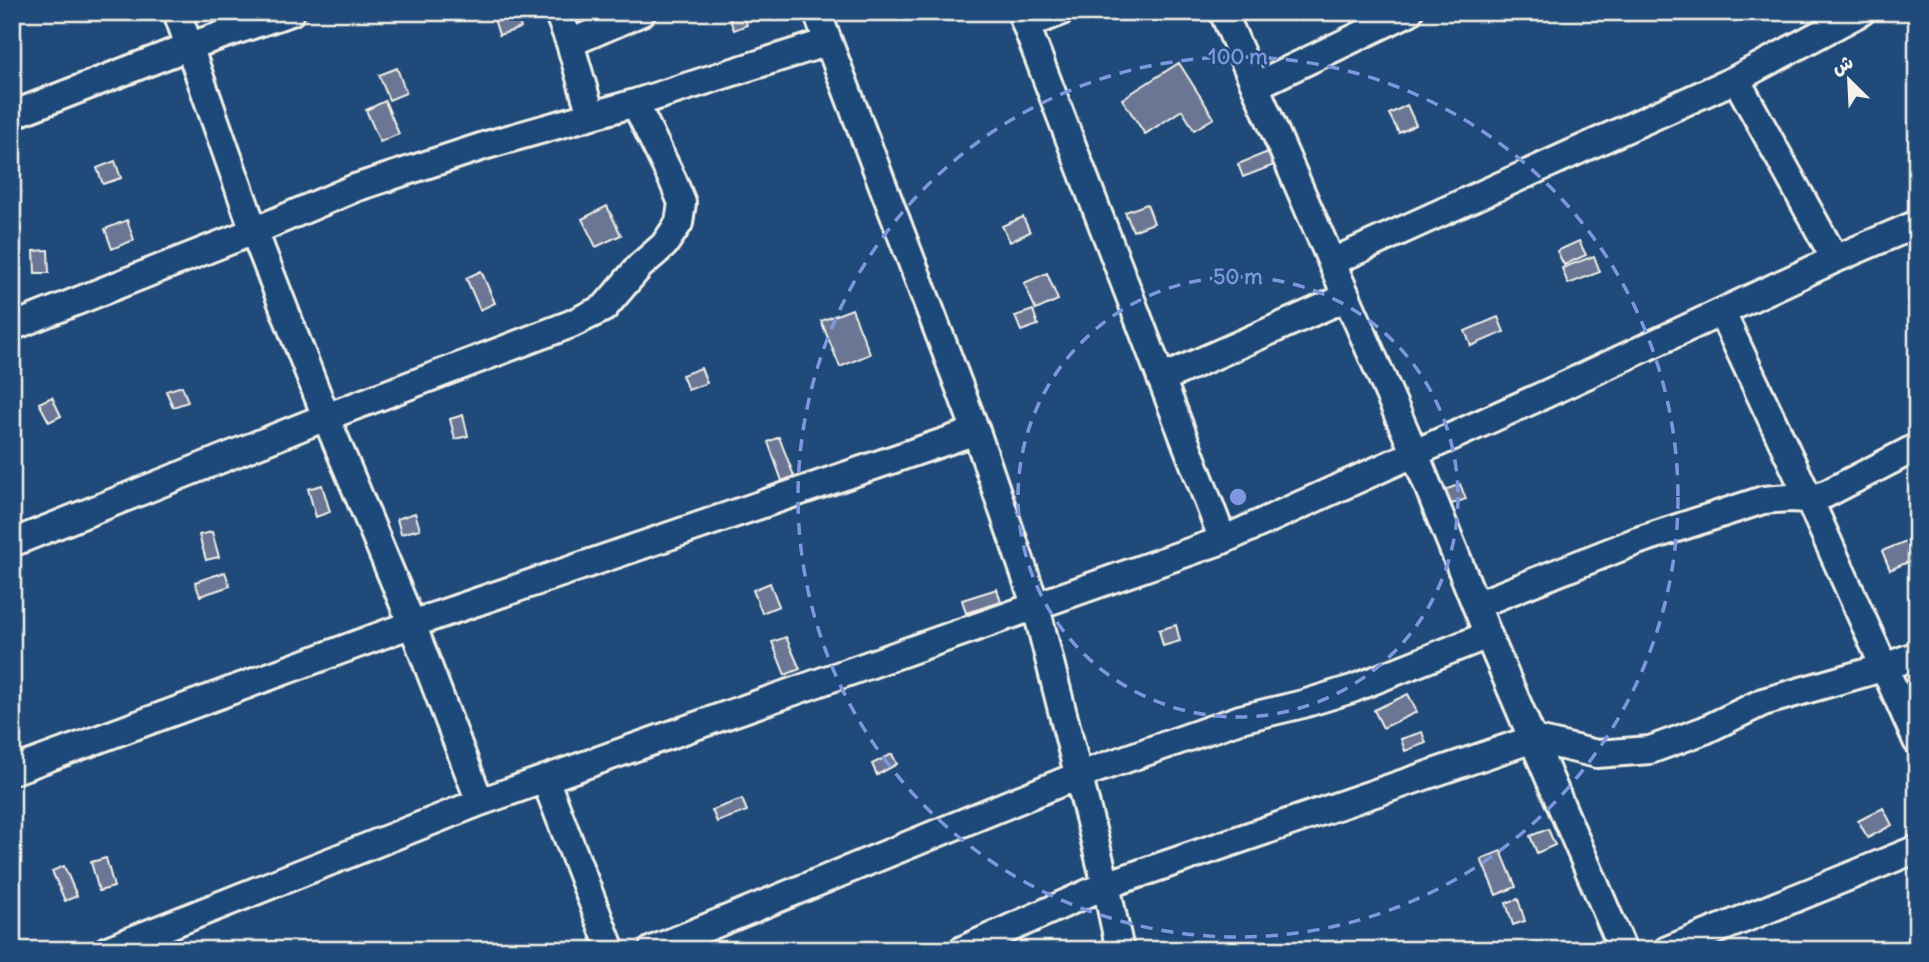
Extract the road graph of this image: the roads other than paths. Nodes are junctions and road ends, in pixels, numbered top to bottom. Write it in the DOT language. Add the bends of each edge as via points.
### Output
graph roads {
  1 [pos="177,12"];
  2 [pos="291,12"];
  3 [pos="558,12"];
  4 [pos="642,12"];
  5 [pos="817,12"];
  6 [pos="1060,12"];
  7 [pos="1223,12"];
  8 [pos="1409,12"];
  9 [pos="1861,12"];
  10 [pos="1024,19"];
  11 [pos="570,43"];
  12 [pos="828,43"];
  13 [pos="190,46"];
  14 [pos="1736,79"];
  15 [pos="1255,86"];
  16 [pos="635,103"];
  17 [pos="12,115"];
  18 [pos="591,115"];
  19 [pos="1917,224"];
  20 [pos="254,231"];
  21 [pos="1835,259"];
  22 [pos="1332,262"];
  23 [pos="1347,298"];
  24 [pos="1722,313"];
  25 [pos="12,327"];
  26 [pos="1161,379"];
  27 [pos="326,417"];
  28 [pos="976,431"];
  29 [pos="1917,447"];
  30 [pos="1415,454"];
  31 [pos="1809,499"];
  32 [pos="1223,540"];
  33 [pos="12,543"];
  34 [pos="1476,605"];
  35 [pos="1036,607"];
  36 [pos="412,624"];
  37 [pos="1488,635"];
  38 [pos="1917,655"];
  39 [pos="1882,667"];
  40 [pos="1533,739"];
  41 [pos="1917,741"];
  42 [pos="12,771"];
  43 [pos="1077,776"];
  44 [pos="545,779"];
  45 [pos="480,802"];
  46 [pos="1917,849"];
  47 [pos="1106,885"];
  48 [pos="107,950"];
  49 [pos="611,950"];
  50 [pos="652,950"];
  51 [pos="962,950"];
  52 [pos="1120,950"];
  53 [pos="1623,950"];
  54 [pos="1667,950"];
  1 -- 13 [label="street"];
  2 -- 13 [label="street"];
  3 -- 11 [label="street"];
  4 -- 11 [label="street"];
  5 -- 12 [label="street"];
  6 -- 10 [label="street"];
  7 -- 15 [label="street"];
  8 -- 15 [label="street"];
  9 -- 14 [label="street"];
  10 -- 26 [label="street"];
  11 -- 18 [label="street"];
  12 -- 16 [label="street"];
  12 -- 28 [label="street"];
  13 -- 17 [label="street"];
  13 -- 20 [label="street"];
  14 -- 21 [label="street"];
  14 -- 22 [label="street"];
  15 -- 22 [label="street"];
  16 -- 18 [label="street"];
  16 -- 27 [label="street" via="673,181 681,203 679,223 604,307 571,324"];
  18 -- 20 [label="street" via="355,188"];
  19 -- 21 [label="street"];
  20 -- 25 [label="street"];
  20 -- 27 [label="street"];
  21 -- 24 [label="street"];
  22 -- 23 [label="street"];
  23 -- 26 [label="street"];
  23 -- 30 [label="street"];
  24 -- 30 [label="street"];
  24 -- 31 [label="street"];
  26 -- 32 [label="street"];
  27 -- 33 [label="street"];
  27 -- 36 [label="street"];
  28 -- 35 [label="street"];
  28 -- 36 [label="street"];
  29 -- 31 [label="street"];
  30 -- 32 [label="street"];
  30 -- 34 [label="street"];
  31 -- 34 [label="street" via="1763,500 1637,541"];
  31 -- 39 [label="street"];
  32 -- 35 [label="street"];
  34 -- 37 [label="street"];
  35 -- 43 [label="street"];
  35 -- 44 [label="street"];
  36 -- 42 [label="street"];
  36 -- 45 [label="street"];
  37 -- 40 [label="street"];
  37 -- 43 [label="street" via="1352,689 1240,719"];
  38 -- 39 [label="street"];
  39 -- 40 [label="street" via="1763,702 1650,750 1597,754"];
  39 -- 41 [label="street"];
  40 -- 47 [label="street"];
  40 -- 53 [label="street"];
  43 -- 47 [label="street"];
  43 -- 50 [label="street"];
  44 -- 45 [label="street"];
  44 -- 49 [label="street"];
  45 -- 48 [label="street"];
  46 -- 54 [label="street"];
  47 -- 51 [label="street"];
  47 -- 52 [label="street"];
}
